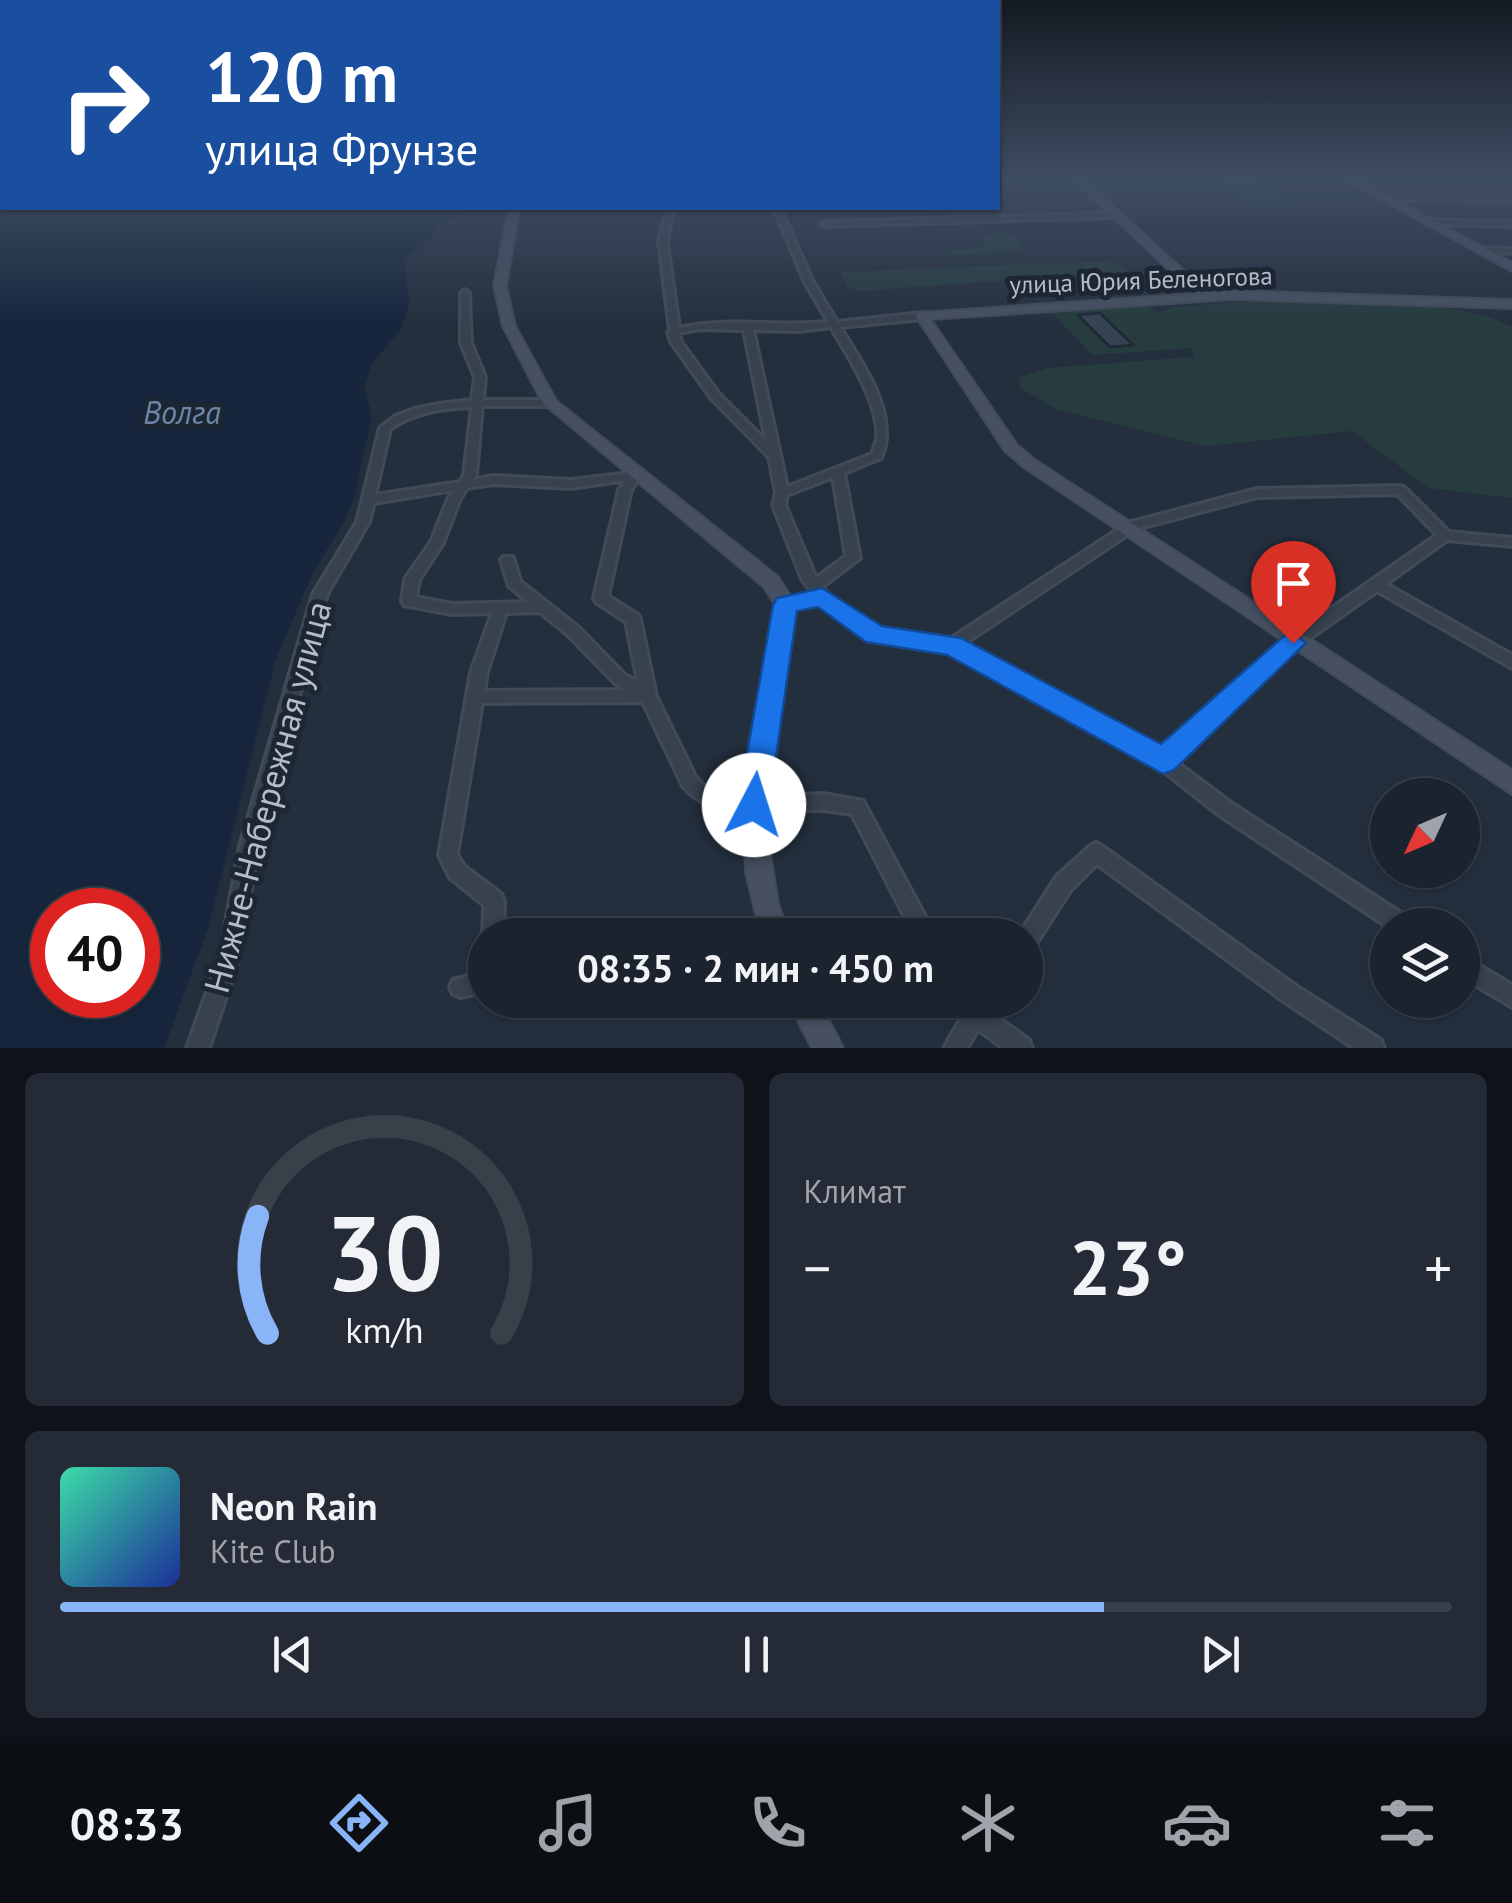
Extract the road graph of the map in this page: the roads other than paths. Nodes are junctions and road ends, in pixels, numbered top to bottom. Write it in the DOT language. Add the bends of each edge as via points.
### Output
graph roads {
  1 [pos="510,228"];
  2 [pos="666,228"];
  3 [pos="786,228"];
  4 [pos="1130,228"];
  5 [pos="1440,228"];
  6 [pos="1480,250"];
  7 [pos="1512,251"];
  8 [pos="1512,268"];
  9 [pos="465,294"];
  10 [pos="1204,296"];
  11 [pos="1512,304"];
  12 [pos="922,316"];
  13 [pos="833,322"];
  14 [pos="748,329"];
  15 [pos="674,332"];
  16 [pos="550,403"];
  17 [pos="476,404"];
  18 [pos="774,455"];
  19 [pos="838,472"];
  20 [pos="634,475"];
  21 [pos="464,486"];
  22 [pos="782,493"];
  23 [pos="372,500"];
  24 [pos="1126,528"];
  25 [pos="1446,536"];
  26 [pos="1512,542"];
  27 [pos="508,560"];
  28 [pos="1376,584"];
  29 [pos="818,592"];
  30 [pos="786,605"];
  31 [pos="540,608"];
  32 [pos="500,610"];
  33 [pos="1298,639"];
  34 [pos="952,645"];
  35 [pos="1512,662"];
  36 [pos="648,696"];
  37 [pos="475,697"];
  38 [pos="1163,760"];
  39 [pos="1512,783"];
  40 [pos="754,805"];
  41 [pos="1376,908"];
  42 [pos="494,918"];
  43 [pos="771,918"];
  44 [pos="916,918"];
  45 [pos="1042,918"];
  46 [pos="1480,976"];
  47 [pos="468,985"];
  48 [pos="460,987"];
  49 [pos="1512,997"];
  50 [pos="812,1018"];
  51 [pos="968,1018"];
  52 [pos="990,1018"];
  53 [pos="198,1048"];
  54 [pos="828,1048"];
  55 [pos="954,1048"];
  56 [pos="1021,1048"];
  57 [pos="1373,1048"];
  1 -- 16 [label="street" via="500,286 508,326"];
  2 -- 15 [label="street"];
  3 -- 13 [label="street"];
  4 -- 10 [label="street"];
  5 -- 6 [label="street"];
  6 -- 7 [label="street"];
  6 -- 8 [label="street"];
  9 -- 17 [label="street" via="466,343 480,377"];
  10 -- 11 [label="street, улица Юрия Беленогова"];
  10 -- 12 [label="street, улица Юрия Беленогова"];
  12 -- 13 [label="street, улица Юрия Беленогова"];
  12 -- 24 [label="street" via="1011,448"];
  13 -- 14 [label="street, улица Юрия Беленогова"];
  13 -- 19 [label="street" via="883,432 877,456"];
  14 -- 15 [label="street, улица Юрия Беленогова"];
  14 -- 18 [label="street"];
  15 -- 18 [label="street" via="716,396"];
  16 -- 17 [label="street, Нижне-Набережная улица"];
  16 -- 20 [label="street"];
  17 -- 21 [label="street"];
  17 -- 23 [label="street, Нижне-Набережная улица" via="392,420 380,440"];
  18 -- 22 [label="street"];
  19 -- 22 [label="street"];
  19 -- 29 [label="street" via="852,558"];
  20 -- 21 [label="street"];
  20 -- 30 [label="street" via="770,582"];
  20 -- 36 [label="street" via="601,598 634,619"];
  21 -- 23 [label="street"];
  21 -- 32 [label="street" via="412,579 409,601"];
  22 -- 29 [label="street" via="779,505"];
  23 -- 53 [label="street, Нижне-Набережная улица" via="320,594 250,846 230,955"];
  24 -- 25 [label="street" via="1258,493 1400,490"];
  24 -- 33 [label="street"];
  24 -- 34 [label="street"];
  25 -- 26 [label="street"];
  25 -- 28 [label="street"];
  27 -- 31 [label="street" via="514,583"];
  28 -- 33 [label="street"];
  28 -- 35 [label="street"];
  29 -- 30 [label="street"];
  29 -- 34 [label="street" via="876,635"];
  30 -- 40 [label="street"];
  31 -- 32 [label="street"];
  31 -- 36 [label="street"];
  32 -- 37 [label="street"];
  33 -- 38 [label="street"];
  33 -- 39 [label="street"];
  34 -- 38 [label="street"];
  36 -- 37 [label="street"];
  36 -- 40 [label="street" via="698,791 734,806"];
  37 -- 42 [label="street" via="448,855 457,872 494,902"];
  38 -- 41 [label="street"];
  40 -- 43 [label="street" via="754,840"];
  40 -- 44 [label="street" via="856,807"];
  45 -- 57 [label="street" via="1096,852"];
  46 -- 49 [label="street"];
  47 -- 48 [label="street"];
  50 -- 54 [label="street"];
  51 -- 55 [label="street"];
  52 -- 56 [label="street"];
}
